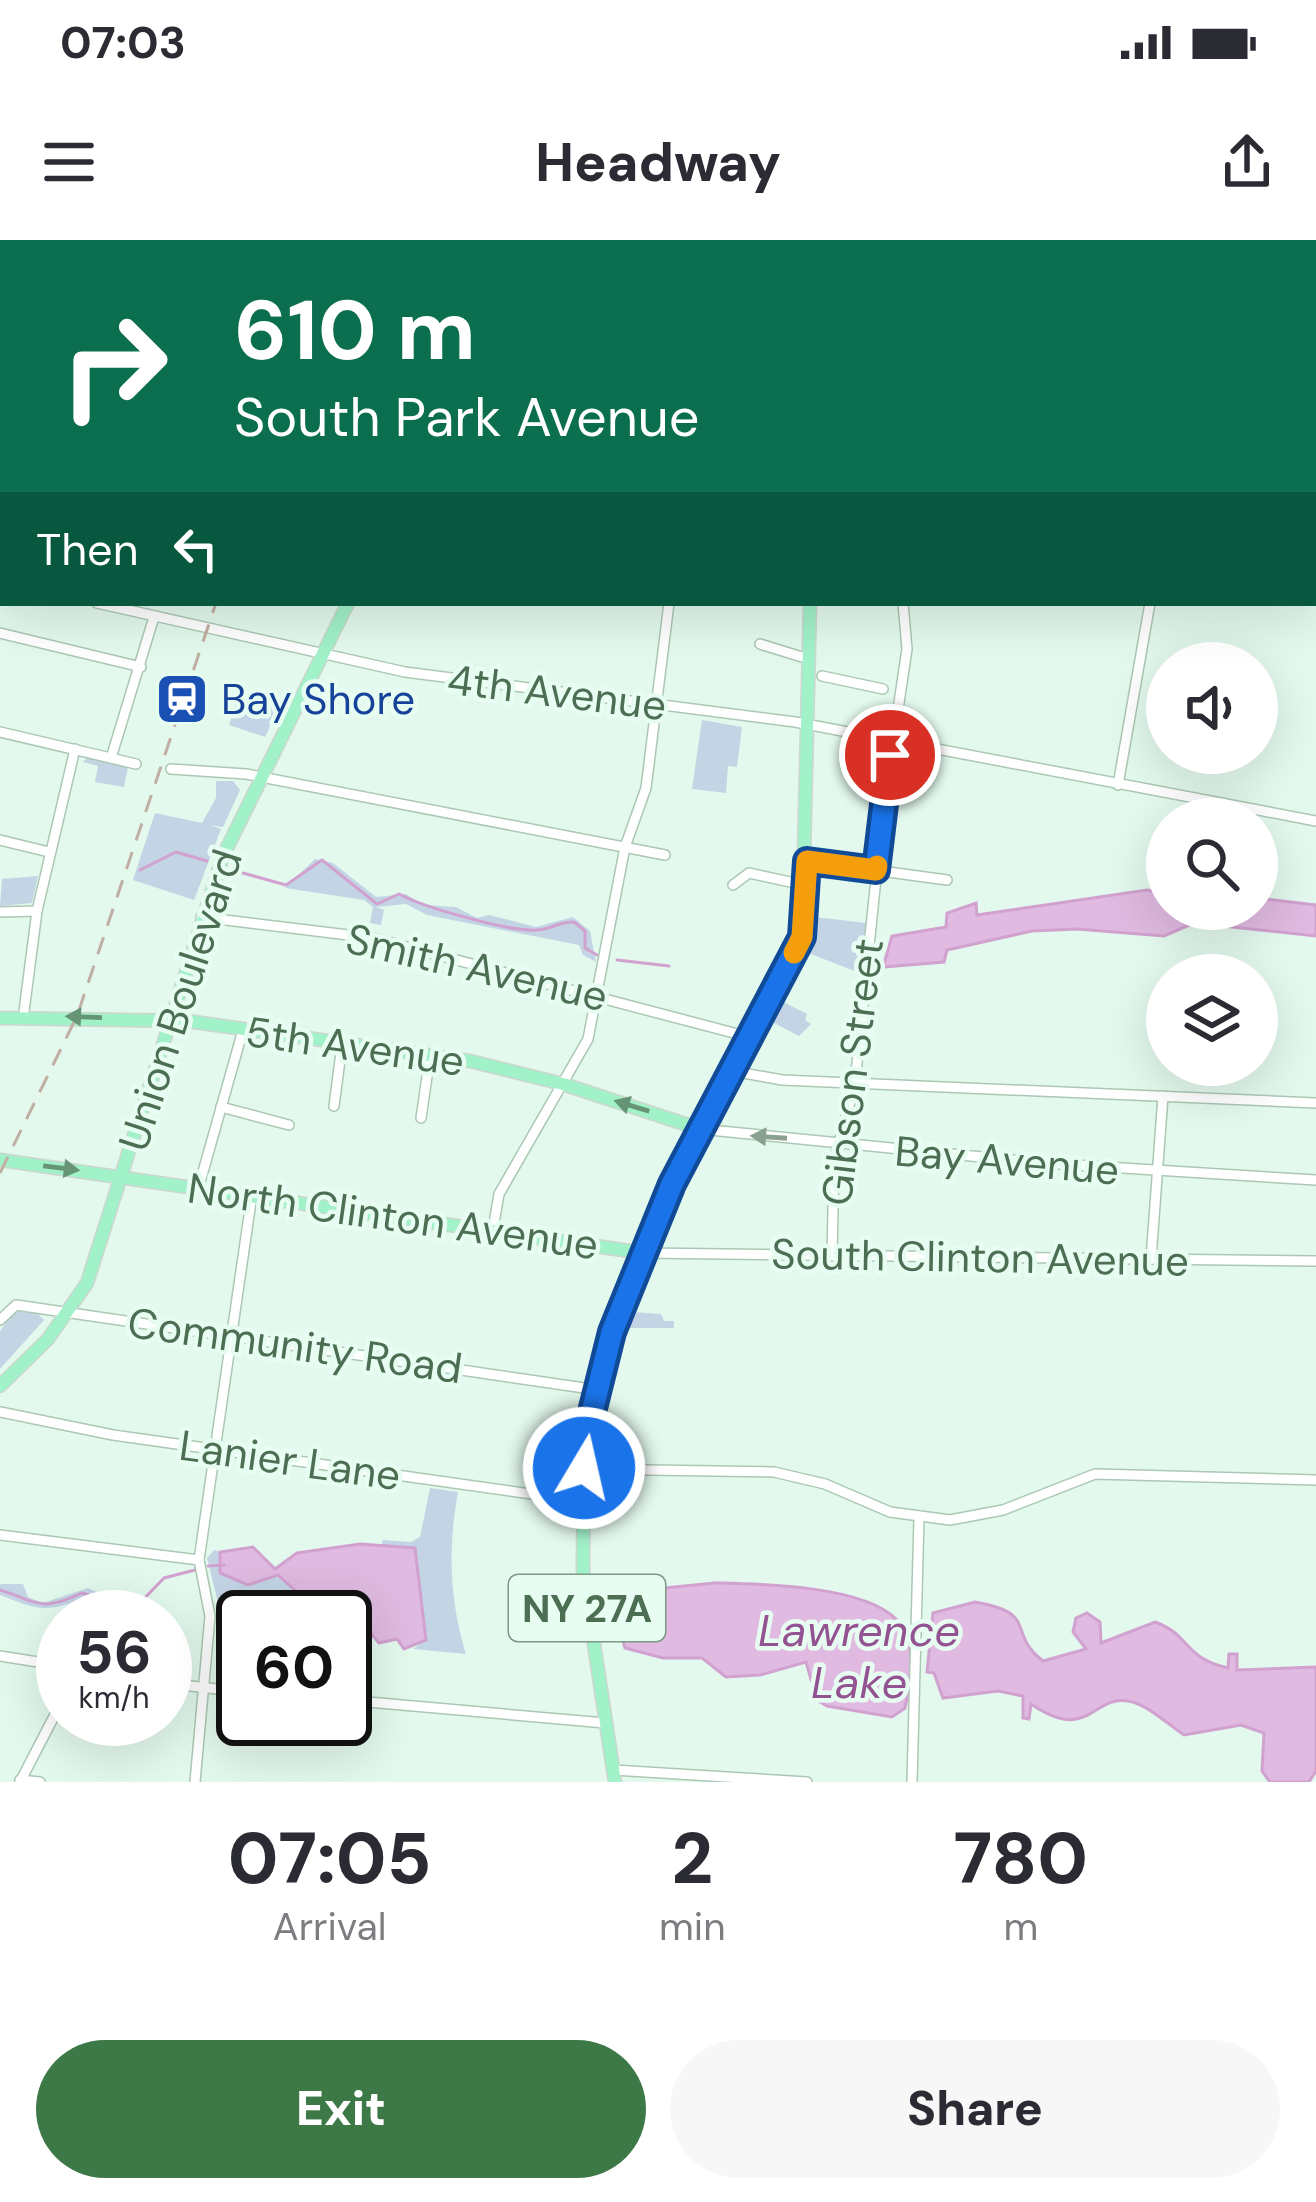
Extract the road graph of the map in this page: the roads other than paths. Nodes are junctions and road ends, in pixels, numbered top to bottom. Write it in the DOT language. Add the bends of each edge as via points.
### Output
graph roads {
  1 [pos="116,606"];
  2 [pos="346,606"];
  3 [pos="669,606"];
  4 [pos="810,606"];
  5 [pos="903,606"];
  6 [pos="1149,606"];
  7 [pos="154,616"];
  8 [pos="0,633"];
  9 [pos="760,644"];
  10 [pos="322,653"];
  11 [pos="802,657"];
  12 [pos="142,667"];
  13 [pos="822,676"];
  14 [pos="883,689"];
  15 [pos="655,705"];
  16 [pos="808,725"];
  17 [pos="0,732"];
  18 [pos="891,743"];
  19 [pos="75,749"];
  20 [pos="111,758"];
  21 [pos="136,764"];
  22 [pos="171,769"];
  23 [pos="258,776"];
  24 [pos="1118,785"];
  25 [pos="1316,821"];
  26 [pos="0,840"];
  27 [pos="625,848"];
  28 [pos="49,852"];
  29 [pos="665,855"];
  30 [pos="807,861"];
  31 [pos="876,870"];
  32 [pos="946,880"];
  33 [pos="734,885"];
  34 [pos="806,886"];
  35 [pos="37,911"];
  36 [pos="0,912"];
  37 [pos="201,917"];
  38 [pos="599,993"];
  39 [pos="0,1018"];
  40 [pos="23,1018"];
  41 [pos="168,1021"];
  42 [pos="243,1030"];
  43 [pos="749,1037"];
  44 [pos="342,1045"];
  45 [pos="430,1056"];
  46 [pos="732,1071"];
  47 [pos="563,1084"];
  48 [pos="855,1084"];
  49 [pos="1163,1096"];
  50 [pos="1316,1103"];
  51 [pos="334,1106"];
  52 [pos="221,1107"];
  53 [pos="422,1118"];
  54 [pos="289,1125"];
  55 [pos="700,1129"];
  56 [pos="837,1143"];
  57 [pos="0,1160"];
  58 [pos="1157,1172"];
  59 [pos="123,1176"];
  60 [pos="1316,1180"];
  61 [pos="199,1186"];
  62 [pos="252,1195"];
  63 [pos="493,1229"];
  64 [pos="644,1253"];
  65 [pos="832,1256"];
  66 [pos="1151,1259"];
  67 [pos="1316,1261"];
  68 [pos="70,1312"];
  69 [pos="0,1320"];
  70 [pos="232,1335"];
  71 [pos="0,1385"];
  72 [pos="598,1390"];
  73 [pos="0,1412"];
  74 [pos="216,1449"];
  75 [pos="584,1468"];
  76 [pos="1316,1480"];
  77 [pos="581,1501"];
  78 [pos="919,1518"];
  79 [pos="0,1535"];
  80 [pos="200,1560"];
  81 [pos="0,1656"];
  82 [pos="36,1662"];
  83 [pos="192,1687"];
  84 [pos="203,1688"];
  85 [pos="216,1689"];
  86 [pos="372,1702"];
  87 [pos="605,1723"];
  88 [pos="38,1746"];
  89 [pos="614,1776"];
  90 [pos="757,1780"];
  91 [pos="20,1781"];
  92 [pos="782,1781"];
  93 [pos="40,1782"];
  94 [pos="195,1782"];
  95 [pos="807,1782"];
  96 [pos="912,1782"];
  1 -- 7 [label="street, 4th Avenue"];
  2 -- 10 [label="main road, Union Boulevard"];
  3 -- 15 [label="street"];
  4 -- 16 [label="main road, NY 27A"];
  5 -- 18 [label="street, Gibson Street" via="907,649"];
  6 -- 24 [label="street"];
  7 -- 10 [label="street, 4th Avenue"];
  7 -- 12 [label="street"];
  8 -- 12 [label="street"];
  9 -- 11 [label="street"];
  10 -- 15 [label="street, 4th Avenue"];
  10 -- 23 [label="main road, Union Boulevard"];
  12 -- 20 [label="street"];
  13 -- 14 [label="street"];
  15 -- 16 [label="street, 4th Avenue"];
  15 -- 27 [label="street" via="646,788"];
  16 -- 18 [label="street, 4th Avenue"];
  16 -- 30 [label="main road, NY 27A"];
  17 -- 19 [label="street"];
  18 -- 24 [label="street, 4th Avenue"];
  18 -- 31 [label="street, Gibson Street"];
  19 -- 20 [label="street"];
  19 -- 28 [label="street"];
  20 -- 21 [label="street"];
  22 -- 23 [label="street"];
  23 -- 27 [label="street"];
  23 -- 37 [label="main road, Union Boulevard"];
  24 -- 25 [label="street, 4th Avenue"];
  26 -- 28 [label="street"];
  27 -- 29 [label="street"];
  27 -- 38 [label="street"];
  28 -- 35 [label="street"];
  30 -- 31 [label="street"];
  30 -- 34 [label="main road, NY 27A"];
  31 -- 32 [label="street"];
  31 -- 48 [label="street, Gibson Street"];
  33 -- 34 [label="street" via="749,873"];
  34 -- 43 [label="main road, NY 27A" via="802,937"];
  35 -- 36 [label="street"];
  35 -- 40 [label="street"];
  37 -- 38 [label="street, Smith Avenue" via="373,938"];
  37 -- 41 [label="main road, Union Boulevard"];
  38 -- 43 [label="street, Smith Avenue"];
  38 -- 47 [label="street" via="588,1039"];
  39 -- 40 [label="main road, 5th Avenue"];
  41 -- 40 [label="main road, 5th Avenue, one-way"];
  41 -- 42 [label="main road, 5th Avenue"];
  41 -- 59 [label="main road, Union Boulevard"];
  42 -- 44 [label="main road, 5th Avenue"];
  42 -- 52 [label="street"];
  43 -- 46 [label="main road, NY 27A"];
  44 -- 45 [label="main road, 5th Avenue"];
  44 -- 51 [label="street"];
  45 -- 47 [label="main road, 5th Avenue"];
  45 -- 53 [label="street"];
  46 -- 48 [label="street"];
  46 -- 55 [label="main road, NY 27A"];
  55 -- 47 [label="main road, 5th Avenue, one-way"];
  47 -- 63 [label="street" via="499,1194"];
  48 -- 49 [label="street"];
  48 -- 56 [label="street, Gibson Street"];
  49 -- 50 [label="street"];
  49 -- 58 [label="street"];
  52 -- 54 [label="street"];
  52 -- 61 [label="street"];
  56 -- 55 [label="street, Bay Avenue, one-way"];
  55 -- 64 [label="main road, NY 27A"];
  56 -- 58 [label="street, Bay Avenue"];
  56 -- 65 [label="street, Gibson Street"];
  57 -- 59 [label="main road, North Clinton Avenue, one-way"];
  58 -- 60 [label="street, Bay Avenue"];
  58 -- 66 [label="street"];
  59 -- 61 [label="main road, North Clinton Avenue"];
  59 -- 68 [label="main road, Union Boulevard"];
  61 -- 62 [label="main road, North Clinton Avenue"];
  62 -- 63 [label="main road, North Clinton Avenue"];
  62 -- 70 [label="street"];
  63 -- 64 [label="main road, North Clinton Avenue"];
  64 -- 65 [label="street, South Clinton Avenue"];
  64 -- 72 [label="main road, NY 27A"];
  65 -- 66 [label="street, South Clinton Avenue"];
  66 -- 67 [label="street, South Clinton Avenue"];
  68 -- 69 [label="street, Community Road" via="16,1305"];
  68 -- 70 [label="street, Community Road"];
  68 -- 71 [label="main road, Union Boulevard"];
  70 -- 72 [label="street, Community Road"];
  70 -- 74 [label="street"];
  72 -- 75 [label="main road, NY 27A"];
  73 -- 74 [label="street, Lanier Lane"];
  74 -- 77 [label="street, Lanier Lane"];
  74 -- 80 [label="street"];
  75 -- 77 [label="main road, NY 27A"];
  75 -- 78 [label="street" via="792,1475"];
  76 -- 78 [label="street" via="1095,1474 983,1515"];
  77 -- 87 [label="main road, NY 27A" via="588,1622"];
  78 -- 96 [label="street"];
  79 -- 80 [label="street"];
  80 -- 84 [label="street" via="210,1616"];
  81 -- 82 [label="street"];
  83 -- 84 [label="street"];
  84 -- 85 [label="street"];
  84 -- 94 [label="street"];
  86 -- 87 [label="street"];
  87 -- 89 [label="main road, NY 27A"];
  88 -- 91 [label="street"];
  89 -- 90 [label="street"];
  90 -- 92 [label="street"];
  91 -- 93 [label="street"];
  92 -- 95 [label="street"];
}
